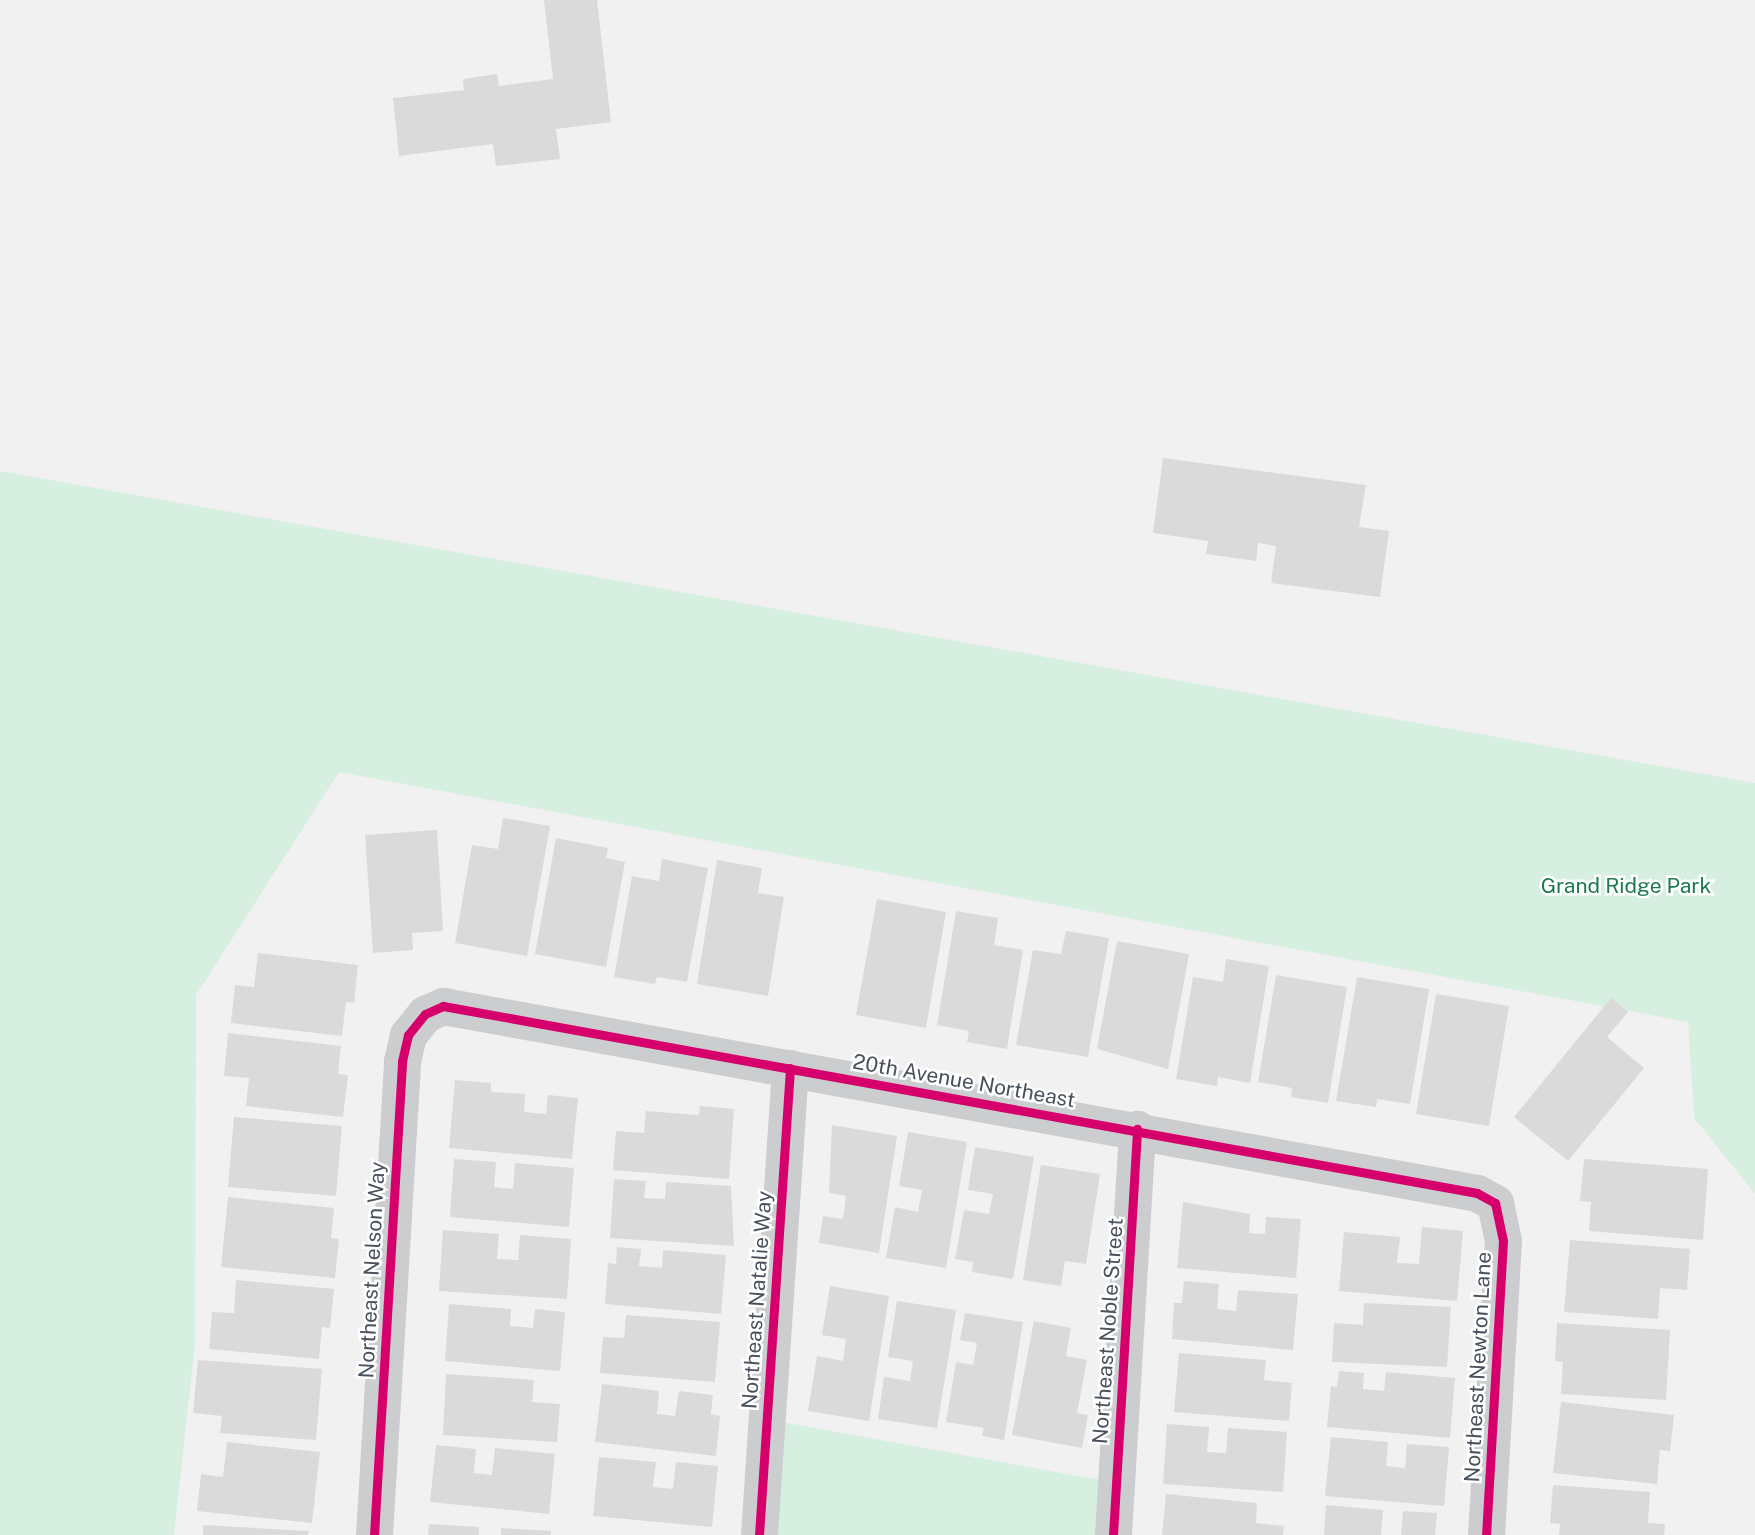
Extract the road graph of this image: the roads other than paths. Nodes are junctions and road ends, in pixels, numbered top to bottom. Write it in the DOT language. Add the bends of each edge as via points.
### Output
graph roads {
  1 [pos="425,1014"];
  2 [pos="790,1068"];
  3 [pos="1138,1129"];
  4 [pos="1495,1203"];
  5 [pos="374,1535"];
  6 [pos="759,1535"];
  7 [pos="1113,1535"];
  8 [pos="1486,1535"];
  1 -- 2 [label="street, 20th Avenue Northeast" via="443,1006 467,1007"];
  1 -- 5 [label="street, Northeast Nelson Way" via="408,1035 402,1061"];
  2 -- 3 [label="street, 20th Avenue Northeast"];
  2 -- 6 [label="street, Northeast Natalie Way"];
  3 -- 4 [label="street, 20th Avenue Northeast" via="1477,1193"];
  3 -- 7 [label="street, Northeast Noble Street"];
  4 -- 8 [label="street, Northeast Newton Lane" via="1503,1241"];
}
